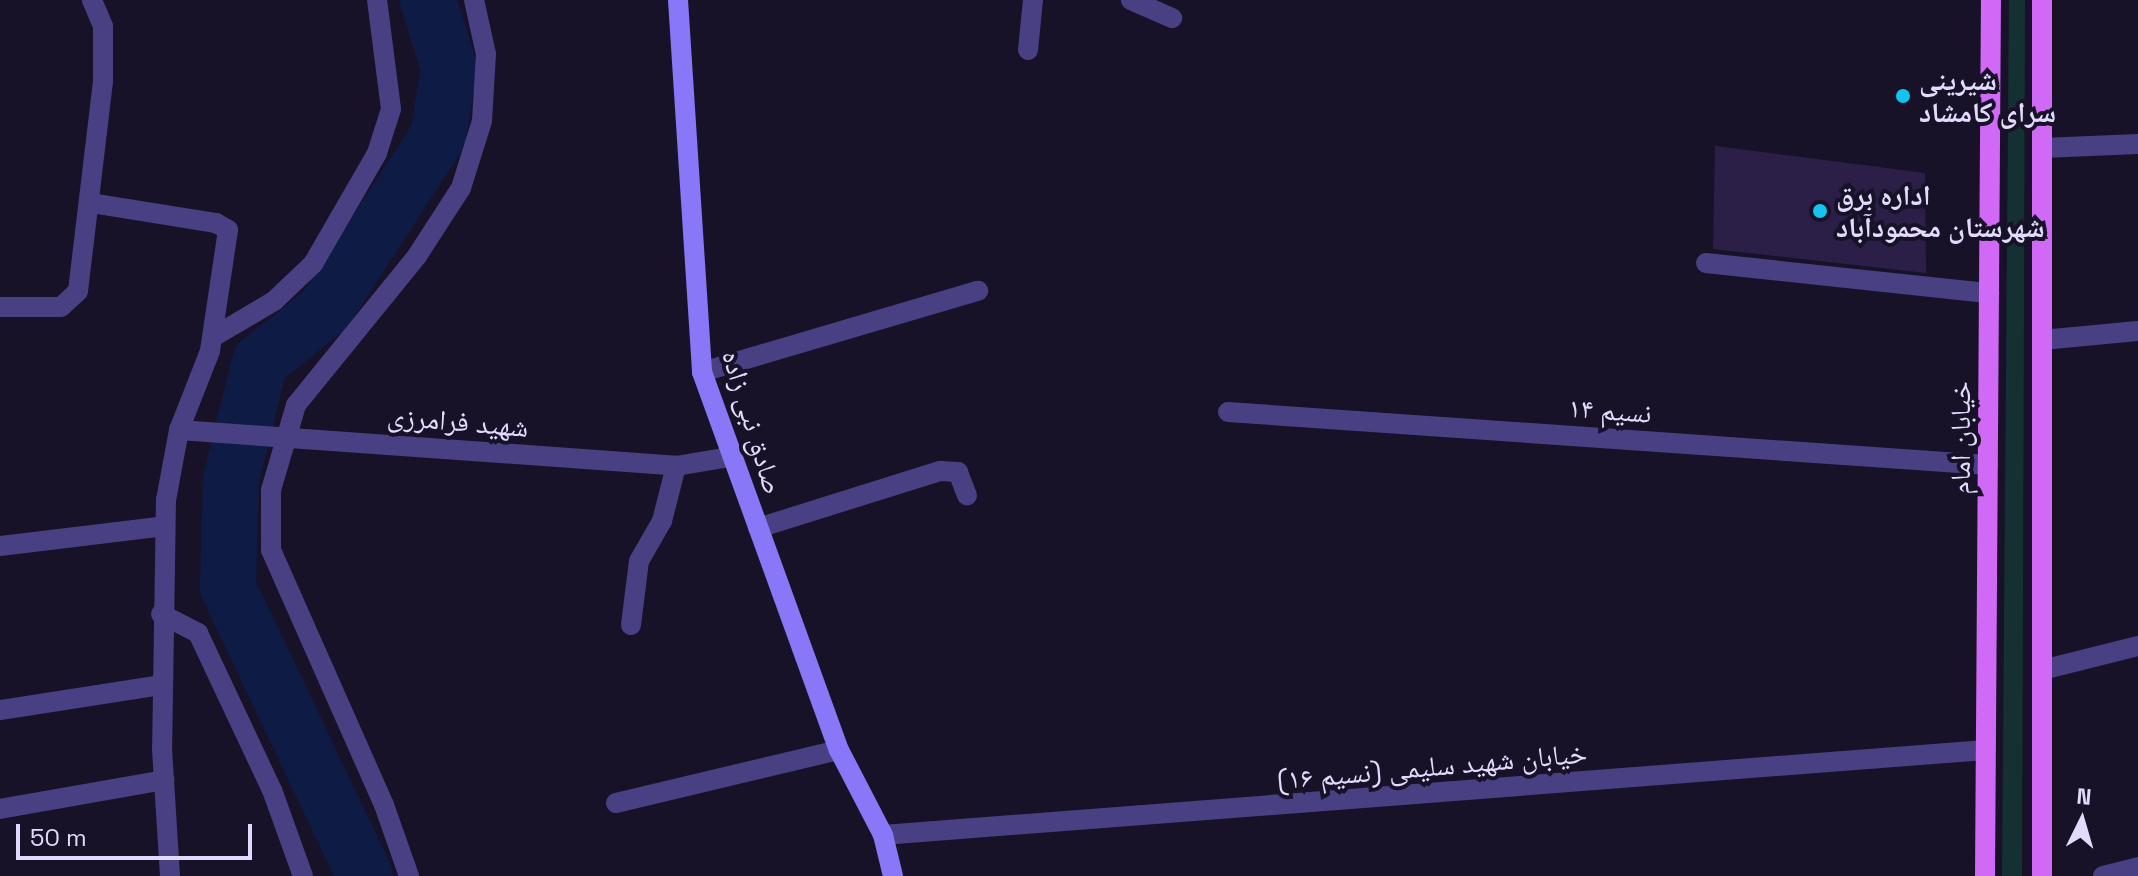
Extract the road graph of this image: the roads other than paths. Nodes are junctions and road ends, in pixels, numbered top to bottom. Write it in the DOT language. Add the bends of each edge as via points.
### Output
graph roads {
  1 [pos="92,0"];
  2 [pos="377,0"];
  3 [pos="474,0"];
  4 [pos="678,0"];
  5 [pos="1033,0"];
  6 [pos="1131,0"];
  7 [pos="1991,0"];
  8 [pos="2042,0"];
  9 [pos="1172,18"];
  10 [pos="1028,50"];
  11 [pos="2138,144"];
  12 [pos="2042,148"];
  13 [pos="91,203"];
  14 [pos="1706,263"];
  15 [pos="978,291"];
  16 [pos="1989,293"];
  17 [pos="0,307"];
  18 [pos="2138,331"];
  19 [pos="213,337"];
  20 [pos="2042,340"];
  21 [pos="702,372"];
  22 [pos="1228,412"];
  23 [pos="179,430"];
  24 [pos="283,437"];
  25 [pos="730,457"];
  26 [pos="1988,465"];
  27 [pos="676,466"];
  28 [pos="967,495"];
  29 [pos="165,526"];
  30 [pos="758,528"];
  31 [pos="0,546"];
  32 [pos="161,614"];
  33 [pos="631,625"];
  34 [pos="2138,646"];
  35 [pos="2042,670"];
  36 [pos="162,685"];
  37 [pos="0,710"];
  38 [pos="839,750"];
  39 [pos="1986,750"];
  40 [pos="164,780"];
  41 [pos="616,803"];
  42 [pos="0,809"];
  43 [pos="883,835"];
  44 [pos="2138,867"];
  45 [pos="170,876"];
  46 [pos="303,876"];
  47 [pos="409,876"];
  48 [pos="893,876"];
  49 [pos="1985,876"];
  50 [pos="2042,876"];
  51 [pos="2103,876"];
  1 -- 13 [label="street" via="103,26 103,54"];
  2 -- 19 [label="street" via="391,109 377,153 313,264 274,301"];
  3 -- 24 [label="street" via="486,54 483,107 461,188 417,256 319,370"];
  4 -- 21 [label="street, صادق نبی زاده"];
  5 -- 10 [label="street"];
  6 -- 9 [label="street"];
  7 -- 16 [label="main road, خیابان امام"];
  8 -- 12 [label="main road"];
  11 -- 12 [label="street"];
  12 -- 20 [label="main road"];
  13 -- 17 [label="street" via="78,291 61,307"];
  13 -- 19 [label="street" via="216,223 228,230"];
  14 -- 16 [label="street"];
  15 -- 21 [label="street"];
  16 -- 26 [label="main road, خیابان امام"];
  18 -- 20 [label="street"];
  19 -- 23 [label="street"];
  20 -- 35 [label="main road"];
  21 -- 25 [label="street, صادق نبی زاده"];
  22 -- 26 [label="street, نسیم ۱۴"];
  23 -- 24 [label="street, شهید فرامرزی"];
  23 -- 29 [label="street"];
  24 -- 27 [label="street, شهید فرامرزی"];
  24 -- 47 [label="street" via="271,490 271,550 384,805"];
  25 -- 27 [label="street, شهید فرامرزی"];
  25 -- 30 [label="street, صادق نبی زاده"];
  26 -- 39 [label="main road, خیابان امام"];
  27 -- 33 [label="street" via="662,521 639,561"];
  28 -- 30 [label="street" via="958,472 940,471"];
  29 -- 31 [label="street"];
  29 -- 32 [label="street"];
  30 -- 38 [label="street, صادق نبی زاده"];
  32 -- 36 [label="street"];
  32 -- 46 [label="street" via="198,633 272,790"];
  34 -- 35 [label="street"];
  35 -- 50 [label="main road"];
  36 -- 37 [label="street"];
  36 -- 40 [label="street"];
  38 -- 41 [label="street"];
  38 -- 43 [label="street, صادق نبی زاده"];
  39 -- 43 [label="street, خیابان شهید سلیمی (نسیم ۱۶)"];
  39 -- 49 [label="main road, خیابان امام"];
  40 -- 42 [label="street"];
  40 -- 45 [label="street"];
  43 -- 48 [label="street, صادق نبی زاده"];
  44 -- 51 [label="street"];
}
